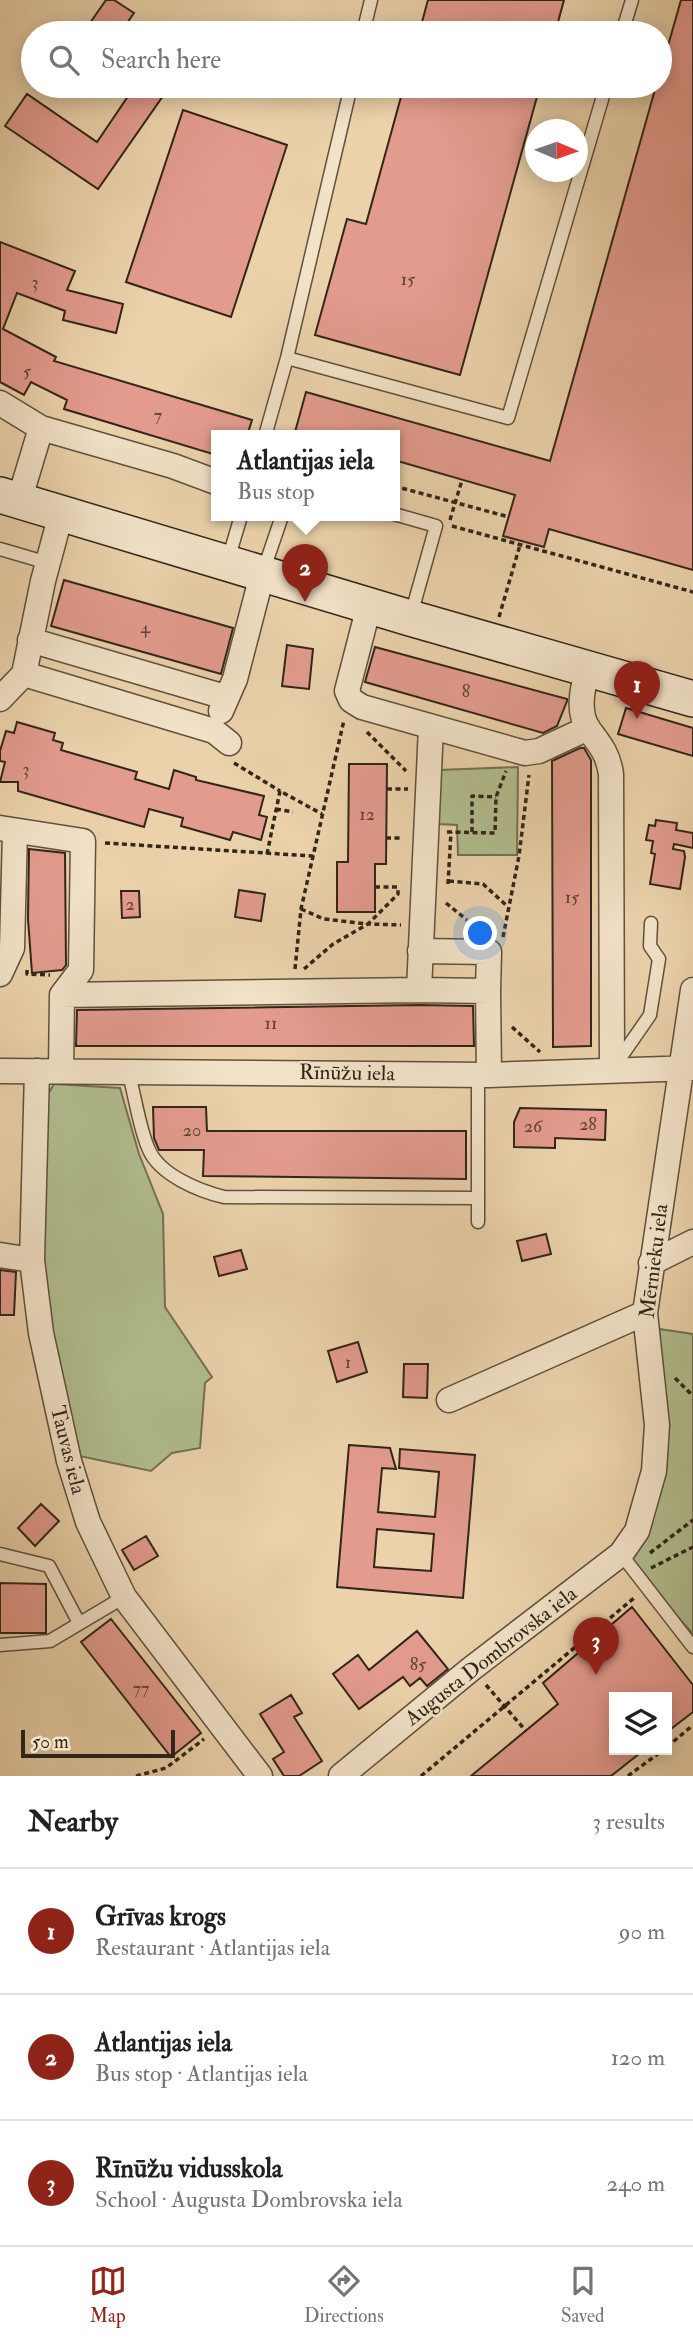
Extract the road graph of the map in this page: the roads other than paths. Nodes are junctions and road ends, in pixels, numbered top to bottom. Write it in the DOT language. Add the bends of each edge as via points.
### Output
graph roads {
  1 [pos="371,0"];
  2 [pos="632,0"];
  3 [pos="366,21"];
  4 [pos="626,21"];
  5 [pos="348,98"];
  6 [pos="602,98"];
  7 [pos="287,358"];
  8 [pos="0,403"];
  9 [pos="41,428"];
  10 [pos="267,430"];
  11 [pos="211,480"];
  12 [pos="10,498"];
  13 [pos="61,514"];
  14 [pos="400,516"];
  15 [pos="240,521"];
  16 [pos="280,521"];
  17 [pos="0,549"];
  18 [pos="47,563"];
  19 [pos="227,564"];
  20 [pos="262,575"];
  21 [pos="369,606"];
  22 [pos="410,618"];
  23 [pos="30,640"];
  24 [pos="588,670"];
  25 [pos="24,674"];
  26 [pos="225,696"];
  27 [pos="0,699"];
  28 [pos="693,699"];
  29 [pos="431,727"];
  30 [pos="588,729"];
  31 [pos="7,829"];
  32 [pos="651,923"];
  33 [pos="420,951"];
  34 [pos="0,974"];
  35 [pos="419,990"];
  36 [pos="693,990"];
  37 [pos="488,991"];
  38 [pos="62,995"];
  39 [pos="687,1068"];
  40 [pos="612,1070"];
  41 [pos="0,1071"];
  42 [pos="49,1071"];
  43 [pos="128,1071"];
  44 [pos="483,1075"];
  45 [pos="478,1198"];
  46 [pos="478,1222"];
  47 [pos="693,1242"];
  48 [pos="0,1255"];
  49 [pos="32,1260"];
  50 [pos="651,1264"];
  51 [pos="645,1313"];
  52 [pos="449,1400"];
  53 [pos="637,1531"];
  54 [pos="0,1554"];
  55 [pos="630,1565"];
  56 [pos="124,1597"];
  57 [pos="79,1623"];
  58 [pos="0,1645"];
  59 [pos="693,1647"];
  60 [pos="260,1776"];
  61 [pos="341,1776"];
  1 -- 3 [label="lane"];
  2 -- 4 [label="lane"];
  5 -- 7 [label="lane"];
  6 -- 7 [label="lane" via="508,418"];
  7 -- 10 [label="lane"];
  8 -- 9 [label="street"];
  9 -- 11 [label="street"];
  9 -- 12 [label="street"];
  12 -- 13 [label="main road"];
  13 -- 18 [label="street"];
  13 -- 19 [label="main road"];
  14 -- 22 [label="lane" via="436,526"];
  15 -- 19 [label="lane"];
  16 -- 20 [label="lane"];
  17 -- 18 [label="lane"];
  18 -- 23 [label="street"];
  19 -- 20 [label="main road"];
  20 -- 21 [label="main road"];
  20 -- 26 [label="street" via="235,679"];
  21 -- 22 [label="main road"];
  21 -- 29 [label="street" via="348,682 351,700 362,708"];
  22 -- 24 [label="main road"];
  23 -- 25 [label="street"];
  23 -- 26 [label="street"];
  24 -- 28 [label="main road"];
  24 -- 30 [label="street" via="581,694"];
  25 -- 26 [label="street" via="222,737"];
  25 -- 27 [label="street"];
  29 -- 30 [label="street" via="522,751"];
  29 -- 33 [label="street" via="410,887 421,926"];
  30 -- 40 [label="street" via="608,756 611,774"];
  31 -- 34 [label="street" via="12,948"];
  31 -- 38 [label="street" via="83,841 81,970"];
  32 -- 40 [label="lane" via="650,946 659,959 650,1015"];
  33 -- 35 [label="street"];
  33 -- 37 [label="street" via="489,952"];
  35 -- 37 [label="street"];
  35 -- 38 [label="street"];
  36 -- 39 [label="street, Mērnieku iela"];
  37 -- 44 [label="street"];
  38 -- 42 [label="street, Tauvas iela"];
  39 -- 40 [label="street, Rīnūžu iela"];
  39 -- 50 [label="street, Mērnieku iela"];
  40 -- 44 [label="street, Rīnūžu iela"];
  41 -- 42 [label="street, Rīnūžu iela"];
  42 -- 43 [label="street, Rīnūžu iela"];
  42 -- 49 [label="street, Tauvas iela"];
  43 -- 44 [label="street, Rīnūžu iela"];
  43 -- 45 [label="lane" via="151,1154 194,1190 224,1197"];
  44 -- 45 [label="lane"];
  45 -- 46 [label="lane"];
  47 -- 50 [label="street"];
  48 -- 49 [label="street"];
  49 -- 56 [label="street, Tauvas iela" via="40,1333 69,1461 88,1522"];
  50 -- 51 [label="street, Mērnieku iela"];
  51 -- 52 [label="street"];
  51 -- 53 [label="street, Mērnieku iela" via="657,1425 654,1471"];
  53 -- 55 [label="street, Augusta Dombrovska iela"];
  54 -- 57 [label="lane" via="49,1566"];
  55 -- 59 [label="lane"];
  55 -- 61 [label="street, Augusta Dombrovska iela" via="471,1669"];
  56 -- 57 [label="lane"];
  56 -- 60 [label="street, Tauvas iela"];
  57 -- 58 [label="lane" via="50,1641"];
}
